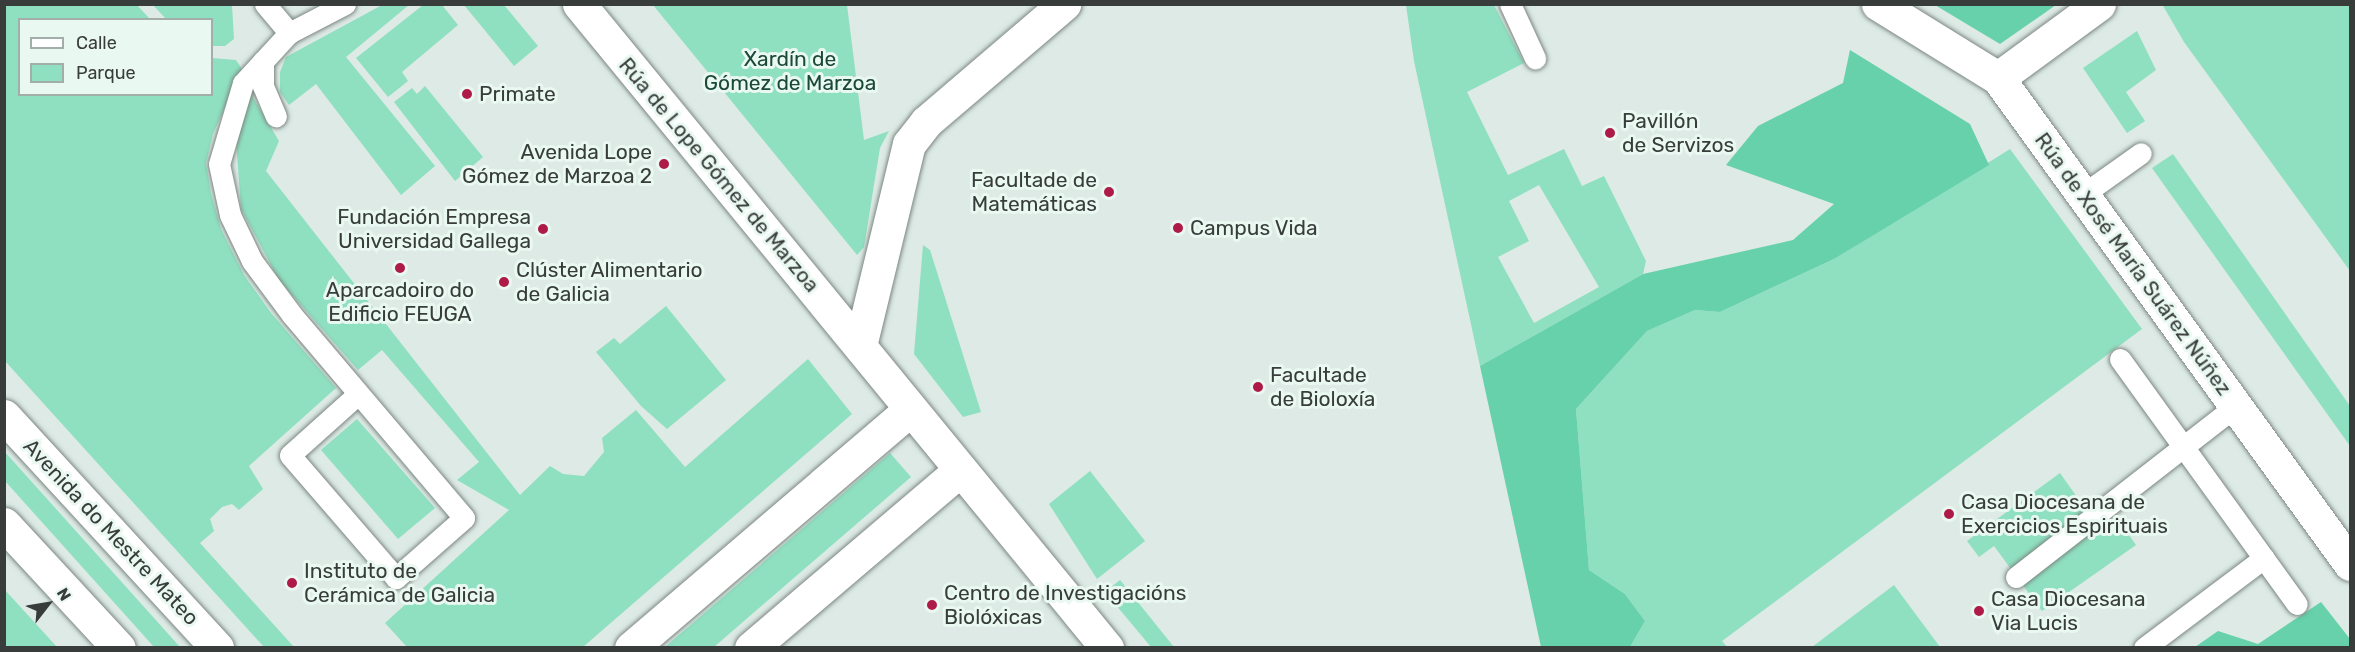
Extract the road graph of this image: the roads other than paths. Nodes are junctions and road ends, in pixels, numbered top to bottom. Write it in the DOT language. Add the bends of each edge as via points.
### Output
graph roads {
  1 [pos="265,4"];
  2 [pos="345,4"];
  3 [pos="579,4"];
  4 [pos="1064,4"];
  5 [pos="1510,4"];
  6 [pos="1878,4"];
  7 [pos="2099,4"];
  8 [pos="289,33"];
  9 [pos="1535,58"];
  10 [pos="263,61"];
  11 [pos="1998,78"];
  12 [pos="276,116"];
  13 [pos="2141,153"];
  14 [pos="2082,195"];
  15 [pos="860,346"];
  16 [pos="2120,359"];
  17 [pos="358,394"];
  18 [pos="2236,406"];
  19 [pos="910,410"];
  20 [pos="4,416"];
  21 [pos="2183,444"];
  22 [pos="960,470"];
  23 [pos="4,524"];
  24 [pos="2264,558"];
  25 [pos="2350,564"];
  26 [pos="2016,577"];
  27 [pos="2297,604"];
  28 [pos="119,648"];
  29 [pos="217,648"];
  30 [pos="631,648"];
  31 [pos="751,648"];
  32 [pos="1107,648"];
  33 [pos="2144,648"];
  1 -- 8 [label="lane"];
  2 -- 8 [label="lane"];
  3 -- 15 [label="street, Rúa de Lope Gómez de Marzoa"];
  4 -- 15 [label="street" via="926,122 909,144"];
  5 -- 9 [label="lane"];
  6 -- 11 [label="street, Rúa de Xosé María Suárez Núñez"];
  7 -- 11 [label="street"];
  8 -- 10 [label="lane"];
  10 -- 12 [label="lane" via="263,86"];
  10 -- 17 [label="lane" via="243,83 219,164 230,214 252,261"];
  11 -- 14 [label="street, Rúa de Xosé María Suárez Núñez"];
  13 -- 14 [label="lane"];
  14 -- 18 [label="street, Rúa de Xosé María Suárez Núñez"];
  15 -- 19 [label="street, Rúa de Lope Gómez de Marzoa"];
  16 -- 21 [label="lane"];
  17 -- 17 [label="lane" via="290,455 396,578 464,518"];
  18 -- 21 [label="lane"];
  18 -- 25 [label="street, Rúa de Xosé María Suárez Núñez"];
  19 -- 22 [label="street, Rúa de Lope Gómez de Marzoa"];
  19 -- 30 [label="street"];
  20 -- 29 [label="street, Avenida do Mestre Mateo"];
  21 -- 24 [label="lane"];
  21 -- 26 [label="lane"];
  22 -- 31 [label="street"];
  22 -- 32 [label="street, Rúa de Lope Gómez de Marzoa"];
  23 -- 28 [label="street"];
  24 -- 27 [label="lane"];
  24 -- 33 [label="lane"];
}
